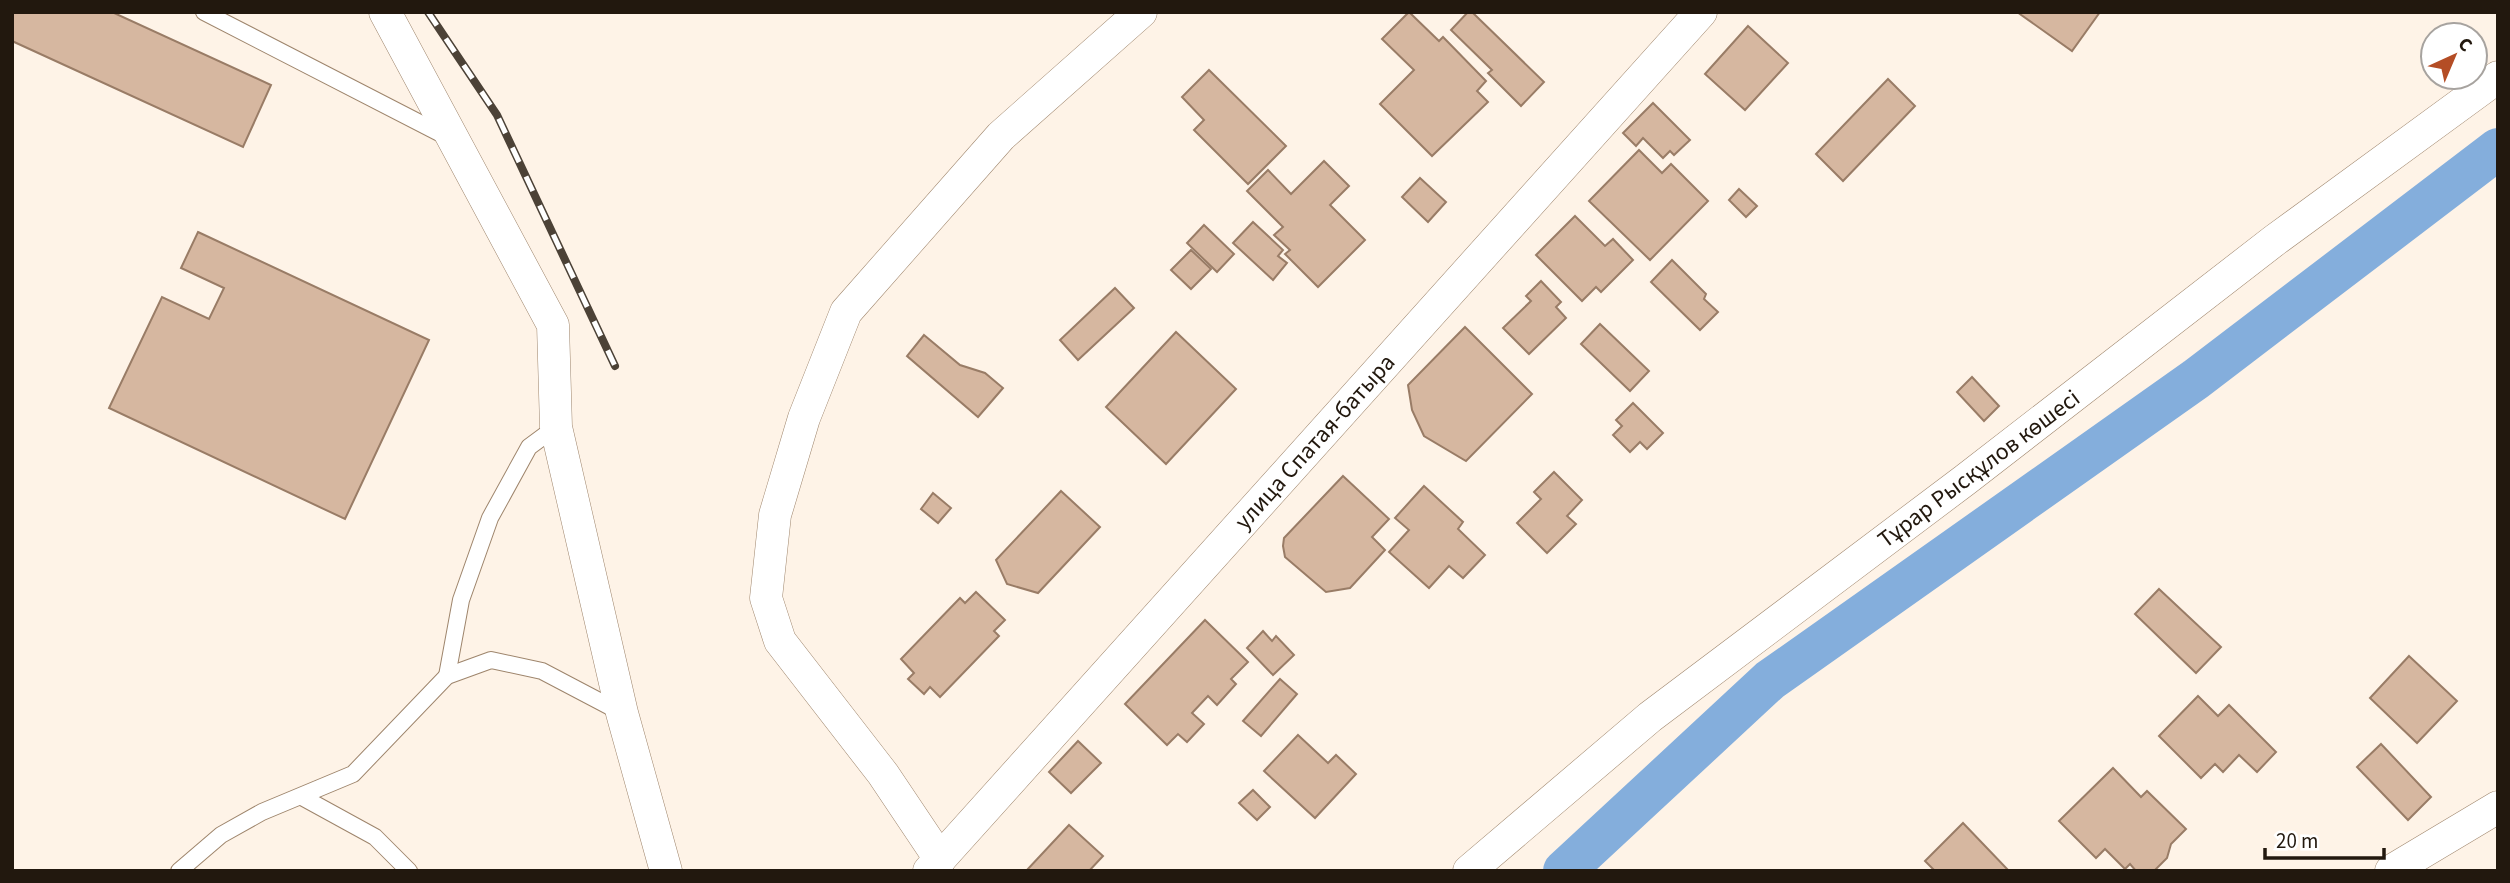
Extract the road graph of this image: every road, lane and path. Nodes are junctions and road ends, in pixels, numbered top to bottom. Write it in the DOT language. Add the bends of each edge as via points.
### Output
graph roads {
  1 [pos="204,12"];
  2 [pos="384,12"];
  3 [pos="1141,12"];
  4 [pos="1701,12"];
  5 [pos="2498,77"];
  6 [pos="454,141"];
  7 [pos="556,427"];
  8 [pos="447,676"];
  9 [pos="622,713"];
  10 [pos="302,797"];
  11 [pos="2498,807"];
  12 [pos="934,865"];
  13 [pos="179,871"];
  14 [pos="409,871"];
  15 [pos="666,871"];
  16 [pos="1469,871"];
  17 [pos="2391,871"];
  1 -- 6 [label="lane"];
  2 -- 6 [label="street"];
  3 -- 12 [label="street" via="1001,135 846,312 804,418 775,515 766,598 780,641 883,774"];
  4 -- 12 [label="street, улица Спатая-батыра"];
  5 -- 16 [label="street, Тұрар Рысқұлов көшесі" via="2275,240 1965,481 1650,717"];
  6 -- 7 [label="street" via="553,325"];
  7 -- 8 [label="lane" via="529,447 490,518 461,600"];
  7 -- 9 [label="street"];
  8 -- 9 [label="lane" via="491,660 503,662 542,671"];
  8 -- 10 [label="lane" via="353,774"];
  9 -- 15 [label="street"];
  10 -- 13 [label="lane" via="221,835"];
  10 -- 14 [label="lane" via="374,836"];
  11 -- 17 [label="street"];
}
